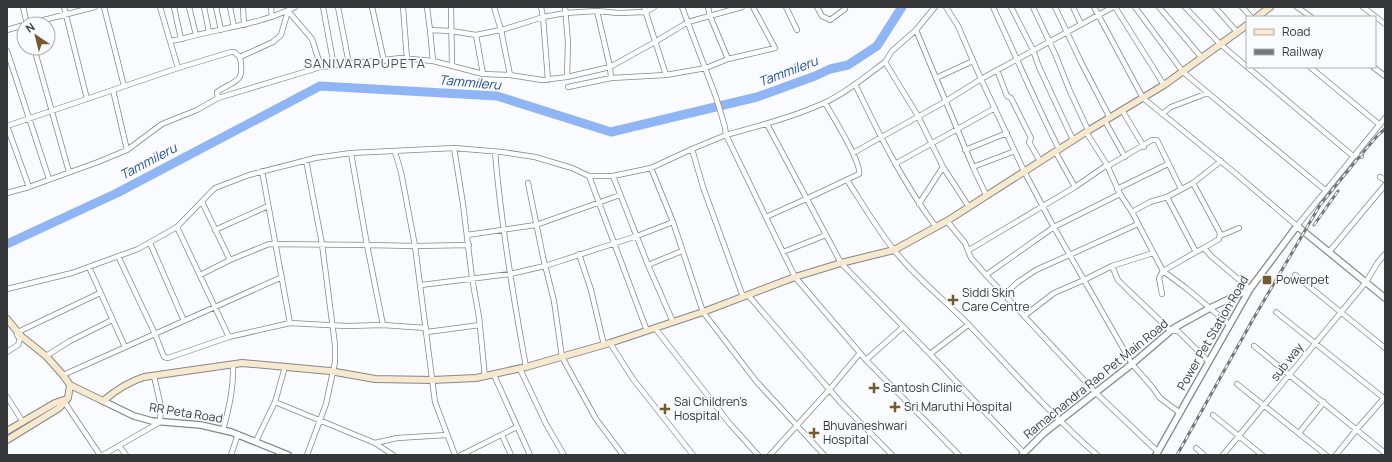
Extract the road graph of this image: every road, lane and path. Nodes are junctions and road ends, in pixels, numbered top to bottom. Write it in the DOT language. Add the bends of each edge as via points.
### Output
graph roads {
  1 [pos="64,7"];
  2 [pos="95,7"];
  3 [pos="104,7"];
  4 [pos="160,7"];
  5 [pos="174,7"];
  6 [pos="189,7"];
  7 [pos="204,7"];
  8 [pos="216,7"];
  9 [pos="230,7"];
  10 [pos="243,7"];
  11 [pos="271,7"];
  12 [pos="295,7"];
  13 [pos="324,7"];
  14 [pos="338,7"];
  15 [pos="372,7"];
  16 [pos="403,7"];
  17 [pos="427,7"];
  18 [pos="452,7"];
  19 [pos="494,7"];
  20 [pos="540,7"];
  21 [pos="565,7"];
  22 [pos="654,7"];
  23 [pos="682,7"];
  24 [pos="708,7"];
  25 [pos="742,7"];
  26 [pos="753,7"];
  27 [pos="786,7"];
  28 [pos="817,7"];
  29 [pos="935,7"];
  30 [pos="946,7"];
  31 [pos="993,7"];
  32 [pos="1012,7"];
  33 [pos="1033,7"];
  34 [pos="1055,7"];
  35 [pos="1073,7"];
  36 [pos="1094,7"];
  37 [pos="1114,7"];
  38 [pos="1135,7"];
  39 [pos="1159,7"];
  40 [pos="1185,7"];
  41 [pos="1215,7"];
  42 [pos="1242,7"];
  43 [pos="1298,7"];
  44 [pos="1363,7"];
  45 [pos="845,8"];
  46 [pos="1268,8"];
  47 [pos="645,9"];
  48 [pos="288,10"];
  49 [pos="597,11"];
  50 [pos="565,13"];
  51 [pos="66,15"];
  52 [pos="1098,15"];
  53 [pos="543,16"];
  54 [pos="710,16"];
  55 [pos="1250,16"];
  56 [pos="1258,16"];
  57 [pos="1310,16"];
  58 [pos="1375,16"];
  59 [pos="56,17"];
  60 [pos="272,17"];
  61 [pos="1376,17"];
  62 [pos="688,22"];
  63 [pos="1081,24"];
  64 [pos="1385,24"];
  65 [pos="244,25"];
  66 [pos="1246,26"];
  67 [pos="234,27"];
  68 [pos="221,30"];
  69 [pos="430,30"];
  70 [pos="501,30"];
  71 [pos="796,30"];
  72 [pos="916,30"];
  73 [pos="451,31"];
  74 [pos="1067,31"];
  75 [pos="209,32"];
  76 [pos="1237,32"];
  77 [pos="196,35"];
  78 [pos="476,35"];
  79 [pos="182,39"];
  80 [pos="170,41"];
  81 [pos="1049,41"];
  82 [pos="655,42"];
  83 [pos="1220,44"];
  84 [pos="1033,50"];
  85 [pos="7,51"];
  86 [pos="36,56"];
  87 [pos="240,57"];
  88 [pos="1017,58"];
  89 [pos="1202,58"];
  90 [pos="408,59"];
  91 [pos="728,59"];
  92 [pos="384,61"];
  93 [pos="433,61"];
  94 [pos="973,61"];
  95 [pos="885,62"];
  96 [pos="349,64"];
  97 [pos="334,66"];
  98 [pos="452,66"];
  99 [pos="1246,66"];
  100 [pos="321,67"];
  101 [pos="610,67"];
  102 [pos="178,68"];
  103 [pos="706,68"];
  104 [pos="1249,68"];
  105 [pos="1311,68"];
  106 [pos="1374,68"];
  107 [pos="997,70"];
  108 [pos="1183,72"];
  109 [pos="483,74"];
  110 [pos="510,75"];
  111 [pos="666,75"];
  112 [pos="1385,76"];
  113 [pos="567,77"];
  114 [pos="611,78"];
  115 [pos="936,78"];
  116 [pos="981,79"];
  117 [pos="548,80"];
  118 [pos="855,84"];
  119 [pos="1164,85"];
  120 [pos="124,86"];
  121 [pos="568,87"];
  122 [pos="113,90"];
  123 [pos="1208,93"];
  124 [pos="218,98"];
  125 [pos="1143,98"];
  126 [pos="87,99"];
  127 [pos="946,101"];
  128 [pos="825,103"];
  129 [pos="995,108"];
  130 [pos="1122,110"];
  131 [pos="51,112"];
  132 [pos="1162,114"];
  133 [pos="918,116"];
  134 [pos="1385,118"];
  135 [pos="29,119"];
  136 [pos="1108,119"];
  137 [pos="767,124"];
  138 [pos="1380,125"];
  139 [pos="957,129"];
  140 [pos="1087,131"];
  141 [pos="1006,133"];
  142 [pos="726,135"];
  143 [pos="881,137"];
  144 [pos="1073,140"];
  145 [pos="932,144"];
  146 [pos="1144,146"];
  147 [pos="454,148"];
  148 [pos="692,149"];
  149 [pos="127,150"];
  150 [pos="965,150"];
  151 [pos="1057,150"];
  152 [pos="1015,151"];
  153 [pos="395,152"];
  154 [pos="495,152"];
  155 [pos="351,153"];
  156 [pos="853,153"];
  157 [pos="1354,156"];
  158 [pos="1361,156"];
  159 [pos="1126,157"];
  160 [pos="306,160"];
  161 [pos="1040,161"];
  162 [pos="1221,161"];
  163 [pos="895,164"];
  164 [pos="1168,164"];
  165 [pos="1107,166"];
  166 [pos="943,167"];
  167 [pos="973,167"];
  168 [pos="651,168"];
  169 [pos="262,171"];
  170 [pos="1024,171"];
  171 [pos="69,172"];
  172 [pos="589,176"];
  173 [pos="613,176"];
  174 [pos="1380,177"];
  175 [pos="49,179"];
  176 [pos="847,180"];
  177 [pos="1385,180"];
  178 [pos="528,183"];
  179 [pos="1193,183"];
  180 [pos="1385,185"];
  181 [pos="30,187"];
  182 [pos="1075,187"];
  183 [pos="1117,189"];
  184 [pos="1181,189"];
  185 [pos="1325,190"];
  186 [pos="7,193"];
  187 [pos="1120,194"];
  188 [pos="620,195"];
  189 [pos="986,195"];
  190 [pos="1167,197"];
  191 [pos="806,199"];
  192 [pos="202,202"];
  193 [pos="599,203"];
  194 [pos="919,204"];
  195 [pos="268,206"];
  196 [pos="1043,206"];
  197 [pos="969,207"];
  198 [pos="1132,212"];
  199 [pos="766,217"];
  200 [pos="946,221"];
  201 [pos="673,222"];
  202 [pos="1138,224"];
  203 [pos="536,225"];
  204 [pos="1297,226"];
  205 [pos="177,227"];
  206 [pos="936,227"];
  207 [pos="1054,227"];
  208 [pos="1239,228"];
  209 [pos="215,230"];
  210 [pos="504,230"];
  211 [pos="467,235"];
  212 [pos="826,235"];
  213 [pos="637,236"];
  214 [pos="1220,236"];
  215 [pos="150,243"];
  216 [pos="276,244"];
  217 [pos="322,244"];
  218 [pos="367,244"];
  219 [pos="614,244"];
  220 [pos="469,245"];
  221 [pos="415,246"];
  222 [pos="1204,248"];
  223 [pos="894,250"];
  224 [pos="969,250"];
  225 [pos="682,251"];
  226 [pos="783,252"];
  227 [pos="1196,252"];
  228 [pos="1329,252"];
  229 [pos="1153,253"];
  230 [pos="579,254"];
  231 [pos="1385,254"];
  232 [pos="1071,255"];
  233 [pos="118,256"];
  234 [pos="230,260"];
  235 [pos="841,264"];
  236 [pos="648,265"];
  237 [pos="545,266"];
  238 [pos="1112,266"];
  239 [pos="89,268"];
  240 [pos="1163,271"];
  241 [pos="510,274"];
  242 [pos="200,275"];
  243 [pos="986,275"];
  244 [pos="1295,275"];
  245 [pos="282,277"];
  246 [pos="795,277"];
  247 [pos="472,278"];
  248 [pos="1084,280"];
  249 [pos="1366,282"];
  250 [pos="421,284"];
  251 [pos="7,289"];
  252 [pos="1250,289"];
  253 [pos="100,293"];
  254 [pos="1005,294"];
  255 [pos="1162,294"];
  256 [pos="746,296"];
  257 [pos="1385,298"];
  258 [pos="215,306"];
  259 [pos="1210,308"];
  260 [pos="703,312"];
  261 [pos="1276,312"];
  262 [pos="1340,312"];
  263 [pos="1024,316"];
  264 [pos="7,319"];
  265 [pos="112,320"];
  266 [pos="184,321"];
  267 [pos="672,322"];
  268 [pos="290,323"];
  269 [pos="7,324"];
  270 [pos="333,324"];
  271 [pos="383,325"];
  272 [pos="480,325"];
  273 [pos="968,325"];
  274 [pos="1230,325"];
  275 [pos="903,327"];
  276 [pos="655,328"];
  277 [pos="426,330"];
  278 [pos="647,331"];
  279 [pos="1171,331"];
  280 [pos="18,332"];
  281 [pos="155,334"];
  282 [pos="230,336"];
  283 [pos="1315,342"];
  284 [pos="607,344"];
  285 [pos="1254,346"];
  286 [pos="125,347"];
  287 [pos="1385,348"];
  288 [pos="7,352"];
  289 [pos="860,353"];
  290 [pos="930,354"];
  291 [pos="46,356"];
  292 [pos="562,357"];
  293 [pos="866,360"];
  294 [pos="1209,362"];
  295 [pos="233,364"];
  296 [pos="1132,364"];
  297 [pos="285,367"];
  298 [pos="523,368"];
  299 [pos="332,372"];
  300 [pos="63,375"];
  301 [pos="494,375"];
  302 [pos="1290,375"];
  303 [pos="154,376"];
  304 [pos="485,376"];
  305 [pos="432,380"];
  306 [pos="1237,384"];
  307 [pos="70,385"];
  308 [pos="830,390"];
  309 [pos="1095,392"];
  310 [pos="7,398"];
  311 [pos="1385,398"];
  312 [pos="66,400"];
  313 [pos="103,401"];
  314 [pos="275,402"];
  315 [pos="1324,402"];
  316 [pos="1265,406"];
  317 [pos="1180,413"];
  318 [pos="1212,415"];
  319 [pos="321,420"];
  320 [pos="1060,421"];
  321 [pos="23,422"];
  322 [pos="160,422"];
  323 [pos="798,425"];
  324 [pos="517,427"];
  325 [pos="1357,429"];
  326 [pos="223,430"];
  327 [pos="7,431"];
  328 [pos="1299,433"];
  329 [pos="238,434"];
  330 [pos="447,434"];
  331 [pos="502,434"];
  332 [pos="1239,436"];
  333 [pos="7,440"];
  334 [pos="256,441"];
  335 [pos="375,443"];
  336 [pos="119,446"];
  337 [pos="1196,448"];
  338 [pos="1385,452"];
  339 [pos="1156,453"];
  340 [pos="281,454"];
  341 [pos="1023,454"];
  342 [pos="100,455"];
  343 [pos="103,455"];
  344 [pos="126,455"];
  345 [pos="231,455"];
  346 [pos="288,455"];
  347 [pos="307,455"];
  348 [pos="393,455"];
  349 [pos="455,455"];
  350 [pos="461,455"];
  351 [pos="511,455"];
  352 [pos="530,455"];
  353 [pos="564,455"];
  354 [pos="623,455"];
  355 [pos="693,455"];
  356 [pos="758,455"];
  357 [pos="770,455"];
  358 [pos="824,455"];
  359 [pos="892,455"];
  360 [pos="959,455"];
  361 [pos="1097,455"];
  362 [pos="1204,455"];
  363 [pos="1223,455"];
  364 [pos="1262,455"];
  365 [pos="1326,455"];
  366 [pos="1336,455"];
  1 -- 51 [label="street"];
  2 -- 51 [label="street"];
  3 -- 120 [label="street"];
  4 -- 80 [label="street"];
  5 -- 79 [label="street"];
  6 -- 77 [label="street"];
  7 -- 75 [label="street"];
  8 -- 68 [label="street"];
  9 -- 67 [label="street"];
  10 -- 65 [label="street"];
  11 -- 60 [label="street"];
  12 -- 48 [label="street"];
  13 -- 97 [label="street"];
  14 -- 96 [label="street"];
  15 -- 92 [label="street"];
  16 -- 90 [label="street"];
  17 -- 69 [label="street"];
  18 -- 73 [label="street"];
  19 -- 70 [label="street"];
  20 -- 53 [label="street"];
  21 -- 50 [label="street"];
  22 -- 47 [label="street"];
  23 -- 62 [label="street"];
  24 -- 54 [label="street"];
  25 -- 54 [label="street"];
  26 -- 91 [label="street" via="775,48"];
  27 -- 71 [label="street"];
  28 -- 45 [label="street" via="822,16 830,20"];
  29 -- 72 [label="street"];
  30 -- 94 [label="street" via="958,26"];
  31 -- 88 [label="street"];
  32 -- 84 [label="street"];
  33 -- 81 [label="street"];
  34 -- 74 [label="street"];
  35 -- 63 [label="street"];
  36 -- 52 [label="street"];
  37 -- 52 [label="street"];
  37 -- 119 [label="street"];
  38 -- 108 [label="street"];
  39 -- 89 [label="street"];
  40 -- 83 [label="street"];
  41 -- 76 [label="street"];
  42 -- 55 [label="street"];
  43 -- 57 [label="street"];
  44 -- 58 [label="street"];
  46 -- 56 [label="main road"];
  47 -- 49 [label="street" via="618,13"];
  47 -- 82 [label="street"];
  48 -- 60 [label="street"];
  48 -- 87 [label="street" via="281,35 273,42"];
  48 -- 100 [label="street" via="312,40"];
  49 -- 50 [label="street"];
  49 -- 101 [label="street"];
  50 -- 53 [label="street"];
  50 -- 113 [label="street" via="568,43"];
  51 -- 59 [label="street"];
  51 -- 126 [label="street"];
  52 -- 63 [label="street"];
  52 -- 125 [label="street"];
  53 -- 70 [label="street"];
  53 -- 117 [label="street"];
  54 -- 62 [label="street"];
  54 -- 91 [label="street"];
  60 -- 65 [label="street"];
  61 -- 64 [label="street"];
  62 -- 82 [label="street"];
  62 -- 103 [label="street"];
  63 -- 74 [label="street"];
  65 -- 67 [label="street"];
  66 -- 76 [label="main road"];
  67 -- 68 [label="street"];
  68 -- 75 [label="street"];
  69 -- 73 [label="street"];
  69 -- 93 [label="street"];
  70 -- 78 [label="street"];
  70 -- 110 [label="street"];
  72 -- 95 [label="street" via="892,51"];
  72 -- 115 [label="street"];
  73 -- 78 [label="street"];
  73 -- 98 [label="street"];
  74 -- 81 [label="street"];
  74 -- 136 [label="street"];
  75 -- 77 [label="street"];
  76 -- 83 [label="main road"];
  77 -- 79 [label="street"];
  78 -- 109 [label="street"];
  79 -- 80 [label="street"];
  80 -- 102 [label="street"];
  81 -- 84 [label="street"];
  81 -- 140 [label="street"];
  82 -- 101 [label="street"];
  82 -- 111 [label="street"];
  83 -- 89 [label="main road"];
  83 -- 99 [label="street"];
  84 -- 88 [label="street"];
  84 -- 144 [label="street"];
  85 -- 135 [label="street"];
  86 -- 131 [label="street"];
  87 -- 102 [label="street" via="231,52"];
  87 -- 124 [label="street" via="240,77 217,92"];
  88 -- 107 [label="street"];
  88 -- 151 [label="street"];
  89 -- 108 [label="main road"];
  90 -- 92 [label="street"];
  90 -- 93 [label="street"];
  91 -- 103 [label="street"];
  92 -- 96 [label="street"];
  93 -- 98 [label="street"];
  94 -- 115 [label="street"];
  94 -- 116 [label="street"];
  95 -- 118 [label="street"];
  95 -- 133 [label="street"];
  96 -- 97 [label="street"];
  97 -- 100 [label="street"];
  98 -- 109 [label="street"];
  100 -- 124 [label="street"];
  101 -- 113 [label="street"];
  101 -- 114 [label="street"];
  102 -- 120 [label="street"];
  103 -- 111 [label="street"];
  103 -- 142 [label="street"];
  104 -- 157 [label="street"];
  105 -- 138 [label="street"];
  106 -- 112 [label="street"];
  107 -- 116 [label="street"];
  107 -- 161 [label="street" via="1007,96 1011,98 1030,138 1028,142"];
  108 -- 119 [label="main road"];
  108 -- 123 [label="street"];
  109 -- 110 [label="street"];
  110 -- 117 [label="street"];
  111 -- 114 [label="street"];
  113 -- 117 [label="street"];
  114 -- 121 [label="street"];
  115 -- 127 [label="street"];
  116 -- 127 [label="street"];
  116 -- 129 [label="street"];
  118 -- 128 [label="street"];
  118 -- 143 [label="street"];
  119 -- 125 [label="main road"];
  120 -- 122 [label="street"];
  122 -- 126 [label="street"];
  122 -- 149 [label="street"];
  123 -- 132 [label="street" via="1171,107"];
  123 -- 185 [label="street"];
  124 -- 149 [label="street" via="197,110 162,124"];
  125 -- 130 [label="main road"];
  125 -- 132 [label="street"];
  126 -- 131 [label="street"];
  127 -- 133 [label="street"];
  127 -- 139 [label="street"];
  128 -- 137 [label="street"];
  128 -- 156 [label="street"];
  129 -- 139 [label="street"];
  129 -- 141 [label="street"];
  130 -- 136 [label="main road"];
  130 -- 146 [label="street"];
  131 -- 135 [label="street"];
  131 -- 171 [label="street"];
  132 -- 162 [label="street"];
  133 -- 143 [label="street"];
  133 -- 145 [label="street"];
  134 -- 138 [label="street"];
  135 -- 175 [label="street"];
  135 -- 181 [label="street" via="7,126"];
  136 -- 140 [label="main road"];
  136 -- 159 [label="street"];
  137 -- 142 [label="street"];
  137 -- 191 [label="street"];
  138 -- 157 [label="street"];
  139 -- 145 [label="street"];
  139 -- 150 [label="street"];
  140 -- 144 [label="main road"];
  140 -- 165 [label="street"];
  141 -- 150 [label="street"];
  141 -- 152 [label="street"];
  142 -- 148 [label="street"];
  142 -- 199 [label="street"];
  143 -- 156 [label="street"];
  143 -- 163 [label="street"];
  144 -- 151 [label="main road"];
  145 -- 163 [label="street"];
  145 -- 166 [label="street"];
  146 -- 159 [label="street"];
  146 -- 164 [label="street" via="1156,140"];
  147 -- 153 [label="street"];
  147 -- 154 [label="street"];
  147 -- 211 [label="street"];
  148 -- 168 [label="street"];
  148 -- 256 [label="street" via="703,187"];
  149 -- 171 [label="street"];
  150 -- 167 [label="street"];
  151 -- 161 [label="main road"];
  151 -- 182 [label="street"];
  152 -- 167 [label="street"];
  152 -- 170 [label="street"];
  153 -- 155 [label="street"];
  153 -- 221 [label="street"];
  154 -- 172 [label="street" via="534,157 572,168"];
  154 -- 210 [label="street"];
  155 -- 160 [label="street"];
  155 -- 218 [label="street"];
  156 -- 176 [label="street" via="860,172"];
  157 -- 158 [label="street"];
  157 -- 185 [label="street"];
  159 -- 165 [label="street"];
  160 -- 169 [label="street"];
  160 -- 217 [label="street"];
  161 -- 170 [label="main road"];
  162 -- 179 [label="street"];
  162 -- 204 [label="street"];
  163 -- 194 [label="street"];
  164 -- 183 [label="street"];
  164 -- 184 [label="street"];
  165 -- 182 [label="street"];
  165 -- 183 [label="street"];
  166 -- 194 [label="street"];
  166 -- 197 [label="street"];
  167 -- 189 [label="street"];
  168 -- 173 [label="street"];
  168 -- 201 [label="street"];
  169 -- 192 [label="street" via="215,188"];
  169 -- 195 [label="street"];
  170 -- 189 [label="main road"];
  170 -- 196 [label="street"];
  171 -- 175 [label="street"];
  172 -- 173 [label="street"];
  172 -- 193 [label="street"];
  173 -- 188 [label="street"];
  174 -- 177 [label="street"];
  175 -- 181 [label="street"];
  176 -- 191 [label="street"];
  176 -- 223 [label="street"];
  178 -- 203 [label="street"];
  179 -- 184 [label="street"];
  179 -- 214 [label="street"];
  180 -- 228 [label="street"];
  181 -- 186 [label="street"];
  182 -- 196 [label="street"];
  183 -- 187 [label="street"];
  184 -- 190 [label="street"];
  185 -- 204 [label="street"];
  187 -- 198 [label="street"];
  187 -- 207 [label="street"];
  188 -- 193 [label="street"];
  188 -- 213 [label="street"];
  189 -- 197 [label="main road"];
  190 -- 198 [label="street" via="1150,202"];
  190 -- 227 [label="street"];
  191 -- 199 [label="street"];
  191 -- 212 [label="street"];
  192 -- 205 [label="street"];
  192 -- 209 [label="street"];
  193 -- 203 [label="street"];
  193 -- 219 [label="street"];
  194 -- 206 [label="street"];
  195 -- 209 [label="street"];
  195 -- 216 [label="street"];
  196 -- 207 [label="street"];
  196 -- 224 [label="street"];
  197 -- 200 [label="main road"];
  198 -- 202 [label="street"];
  199 -- 226 [label="street"];
  200 -- 206 [label="main road"];
  200 -- 224 [label="street"];
  201 -- 213 [label="street"];
  201 -- 225 [label="street"];
  202 -- 229 [label="street"];
  202 -- 232 [label="street"];
  203 -- 210 [label="street"];
  203 -- 237 [label="street"];
  204 -- 228 [label="street"];
  204 -- 252 [label="street, Power Pet Station Road"];
  205 -- 215 [label="street"];
  205 -- 242 [label="street"];
  206 -- 223 [label="main road"];
  207 -- 232 [label="street"];
  207 -- 243 [label="street"];
  208 -- 214 [label="street"];
  209 -- 234 [label="street"];
  210 -- 211 [label="street"];
  210 -- 241 [label="street"];
  211 -- 220 [label="street"];
  212 -- 226 [label="street"];
  212 -- 235 [label="street"];
  213 -- 219 [label="street"];
  213 -- 236 [label="street"];
  214 -- 222 [label="street"];
  215 -- 233 [label="street"];
  215 -- 266 [label="street"];
  216 -- 217 [label="street"];
  216 -- 234 [label="street" via="269,244"];
  216 -- 245 [label="street"];
  217 -- 218 [label="street"];
  217 -- 270 [label="street"];
  218 -- 221 [label="street"];
  218 -- 271 [label="street"];
  219 -- 230 [label="street"];
  219 -- 278 [label="street"];
  220 -- 221 [label="street"];
  220 -- 247 [label="street"];
  221 -- 250 [label="street"];
  222 -- 227 [label="street"];
  222 -- 252 [label="street"];
  223 -- 235 [label="main road"];
  223 -- 273 [label="street"];
  224 -- 243 [label="street" via="971,258"];
  225 -- 236 [label="street"];
  225 -- 260 [label="street"];
  226 -- 246 [label="street"];
  227 -- 240 [label="street"];
  228 -- 249 [label="street"];
  229 -- 238 [label="street"];
  229 -- 240 [label="street"];
  230 -- 237 [label="street"];
  230 -- 284 [label="street"];
  231 -- 249 [label="street, sub way"];
  232 -- 248 [label="street"];
  232 -- 254 [label="street" via="1036,270"];
  233 -- 239 [label="street"];
  233 -- 281 [label="street"];
  234 -- 242 [label="street"];
  235 -- 246 [label="main road"];
  235 -- 275 [label="street"];
  236 -- 267 [label="street"];
  237 -- 241 [label="street"];
  237 -- 292 [label="street" via="554,301"];
  238 -- 248 [label="street"];
  238 -- 279 [label="street" via="1118,280"];
  239 -- 251 [label="street"];
  239 -- 253 [label="street"];
  240 -- 255 [label="street" via="1159,278"];
  240 -- 259 [label="street"];
  241 -- 247 [label="street"];
  241 -- 298 [label="street"];
  242 -- 258 [label="street"];
  243 -- 254 [label="street"];
  244 -- 262 [label="street"];
  245 -- 258 [label="street"];
  245 -- 268 [label="street"];
  246 -- 256 [label="main road"];
  246 -- 289 [label="street"];
  247 -- 250 [label="street"];
  247 -- 272 [label="street"];
  248 -- 263 [label="street" via="1054,293"];
  248 -- 296 [label="street"];
  249 -- 257 [label="street"];
  249 -- 262 [label="street, sub way"];
  250 -- 277 [label="street"];
  252 -- 259 [label="street, Ramachandra Rao Pet Main Road"];
  252 -- 274 [label="street, Power Pet Station Road"];
  253 -- 265 [label="street"];
  253 -- 280 [label="street"];
  254 -- 263 [label="street"];
  256 -- 260 [label="main road"];
  256 -- 308 [label="street"];
  258 -- 266 [label="street"];
  258 -- 282 [label="street"];
  259 -- 274 [label="street"];
  259 -- 279 [label="street, Ramachandra Rao Pet Main Road"];
  260 -- 267 [label="main road"];
  260 -- 323 [label="street" via="756,381"];
  261 -- 283 [label="street"];
  262 -- 283 [label="street, sub way"];
  262 -- 287 [label="street"];
  263 -- 309 [label="street"];
  264 -- 280 [label="main road"];
  265 -- 286 [label="street"];
  265 -- 291 [label="street"];
  266 -- 281 [label="street"];
  267 -- 276 [label="main road"];
  268 -- 270 [label="street"];
  268 -- 282 [label="street"];
  269 -- 288 [label="street" via="20,338 20,342"];
  270 -- 271 [label="street"];
  270 -- 299 [label="street" via="335,362"];
  271 -- 277 [label="street"];
  272 -- 277 [label="street"];
  272 -- 304 [label="street"];
  273 -- 290 [label="street"];
  273 -- 320 [label="street"];
  274 -- 294 [label="street, Power Pet Station Road"];
  275 -- 290 [label="street"];
  275 -- 293 [label="street"];
  276 -- 278 [label="main road"];
  276 -- 356 [label="street" via="730,424"];
  277 -- 305 [label="street"];
  278 -- 284 [label="main road"];
  279 -- 294 [label="street" via="1178,331"];
  279 -- 296 [label="street, Ramachandra Rao Pet Main Road"];
  280 -- 291 [label="main road"];
  281 -- 282 [label="street" via="164,357 168,358"];
  281 -- 286 [label="street"];
  283 -- 302 [label="street, sub way"];
  283 -- 311 [label="street"];
  284 -- 292 [label="main road"];
  284 -- 355 [label="street"];
  285 -- 302 [label="street"];
  286 -- 300 [label="street"];
  289 -- 293 [label="street"];
  289 -- 308 [label="street"];
  290 -- 341 [label="street"];
  291 -- 300 [label="main road"];
  292 -- 298 [label="main road"];
  292 -- 354 [label="street" via="596,419"];
  293 -- 360 [label="street"];
  294 -- 317 [label="street, Power Pet Station Road"];
  295 -- 297 [label="main road"];
  295 -- 303 [label="main road"];
  295 -- 326 [label="street" via="231,395"];
  296 -- 309 [label="street, Ramachandra Rao Pet Main Road"];
  296 -- 317 [label="street" via="1160,398"];
  297 -- 299 [label="main road"];
  297 -- 314 [label="street"];
  298 -- 301 [label="main road"];
  298 -- 353 [label="street" via="546,424"];
  299 -- 305 [label="main road" via="375,379"];
  299 -- 319 [label="street"];
  300 -- 307 [label="main road"];
  301 -- 304 [label="main road"];
  301 -- 324 [label="street"];
  302 -- 315 [label="street"];
  302 -- 316 [label="street, sub way"];
  303 -- 313 [label="main road" via="131,382"];
  303 -- 322 [label="street" via="161,407"];
  304 -- 305 [label="main road"];
  305 -- 330 [label="street" via="435,402"];
  306 -- 316 [label="street"];
  307 -- 312 [label="main road"];
  307 -- 313 [label="main road"];
  308 -- 323 [label="street"];
  308 -- 359 [label="street"];
  309 -- 320 [label="street, Ramachandra Rao Pet Main Road"];
  309 -- 339 [label="street"];
  310 -- 321 [label="street"];
  311 -- 325 [label="street"];
  312 -- 321 [label="main road"];
  312 -- 333 [label="main road" via="59,408"];
  312 -- 342 [label="street"];
  313 -- 322 [label="street, RR Peta Road" via="134,416"];
  314 -- 319 [label="street"];
  314 -- 334 [label="street"];
  315 -- 325 [label="street"];
  315 -- 328 [label="street"];
  316 -- 328 [label="street"];
  316 -- 332 [label="street, sub way"];
  317 -- 339 [label="street, Power Pet Station Road"];
  318 -- 332 [label="street"];
  319 -- 335 [label="street"];
  319 -- 347 [label="street"];
  320 -- 341 [label="street, Ramachandra Rao Pet Main Road"];
  320 -- 361 [label="street"];
  321 -- 327 [label="main road"];
  322 -- 326 [label="street, RR Peta Road" via="201,425"];
  322 -- 336 [label="street"];
  323 -- 357 [label="street"];
  323 -- 358 [label="street"];
  324 -- 331 [label="street"];
  324 -- 352 [label="street"];
  325 -- 338 [label="street"];
  325 -- 366 [label="street"];
  326 -- 329 [label="street, RR Peta Road"];
  328 -- 365 [label="street"];
  329 -- 334 [label="street, RR Peta Road"];
  329 -- 345 [label="street"];
  330 -- 335 [label="street" via="397,438"];
  330 -- 349 [label="street"];
  331 -- 350 [label="street"];
  331 -- 351 [label="street"];
  332 -- 363 [label="street, sub way"];
  332 -- 364 [label="street"];
  334 -- 340 [label="street, RR Peta Road"];
  335 -- 348 [label="street"];
  336 -- 343 [label="street"];
  336 -- 344 [label="street"];
  337 -- 362 [label="street"];
  340 -- 346 [label="street, RR Peta Road"];
}
